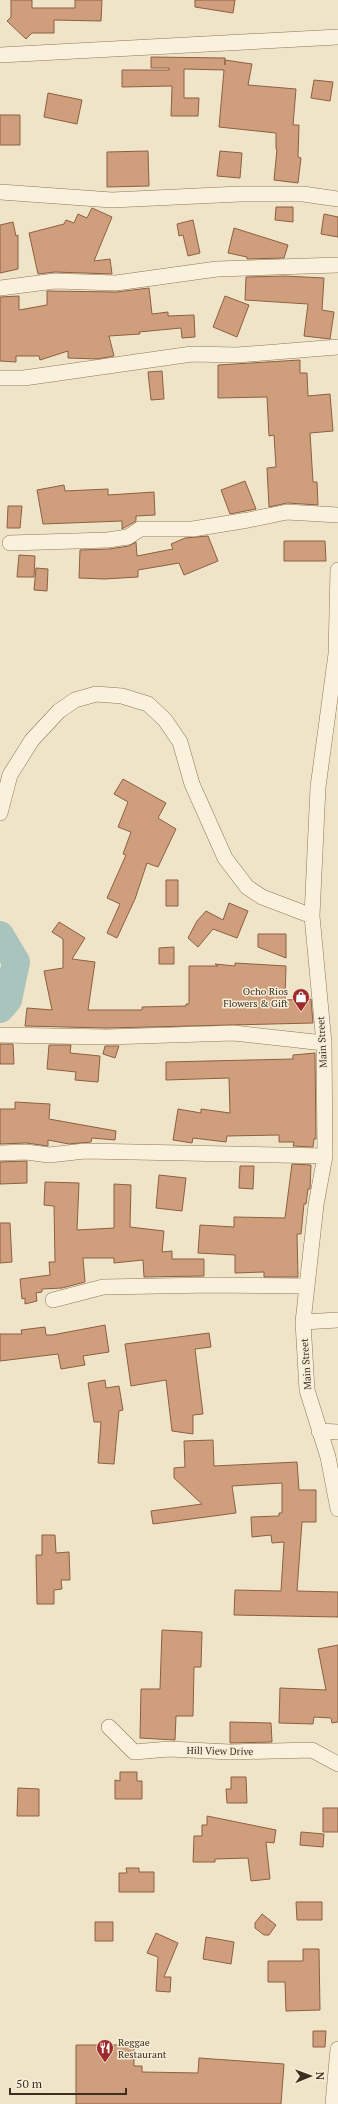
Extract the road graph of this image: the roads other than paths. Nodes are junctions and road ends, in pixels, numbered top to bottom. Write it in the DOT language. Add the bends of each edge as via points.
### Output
graph roads {
  1 [pos="338,37"];
  2 [pos="0,55"];
  3 [pos="0,192"];
  4 [pos="338,199"];
  5 [pos="338,265"];
  6 [pos="0,288"];
  7 [pos="338,347"];
  8 [pos="0,378"];
  9 [pos="338,515"];
  10 [pos="10,543"];
  11 [pos="338,570"];
  12 [pos="333,723"];
  13 [pos="0,813"];
  14 [pos="312,916"];
  15 [pos="0,1035"];
  16 [pos="324,1043"];
  17 [pos="0,1153"];
  18 [pos="325,1156"];
  19 [pos="306,1286"];
  20 [pos="53,1300"];
  21 [pos="338,1320"];
  22 [pos="303,1322"];
  23 [pos="319,1431"];
  24 [pos="338,1432"];
  25 [pos="338,1509"];
  26 [pos="109,1728"];
  27 [pos="338,1764"];
  28 [pos="338,2049"];
  29 [pos="333,2104"];
  1 -- 2 [label="street"];
  3 -- 4 [label="street" via="112,200 263,194 303,194"];
  5 -- 6 [label="street" via="217,269 116,283 56,281"];
  7 -- 8 [label="street" via="237,355 192,354 24,378"];
  9 -- 10 [label="street" via="287,512 193,529 140,529 128,537 108,540"];
  11 -- 12 [label="street, Main Street"];
  12 -- 14 [label="street, Main Street" via="318,787"];
  13 -- 14 [label="street" via="10,775 32,740 59,711 75,700 96,694 122,696 148,704 165,720 180,742 192,784 225,858 247,887 262,897"];
  14 -- 16 [label="street, Main Street"];
  15 -- 16 [label="street" via="106,1037 234,1032"];
  16 -- 18 [label="street, Main Street"];
  17 -- 18 [label="street" via="49,1154 85,1151"];
  18 -- 19 [label="street, Main Street"];
  19 -- 20 [label="street" via="103,1287"];
  19 -- 22 [label="street, Main Street"];
  21 -- 22 [label="street"];
  22 -- 23 [label="street, Main Street" via="307,1390"];
  23 -- 24 [label="street"];
  23 -- 25 [label="street, Main Street" via="328,1457"];
  26 -- 27 [label="street, Hill View Drive" via="134,1752 169,1749 230,1752 312,1750"];
  28 -- 29 [label="street"];
}
